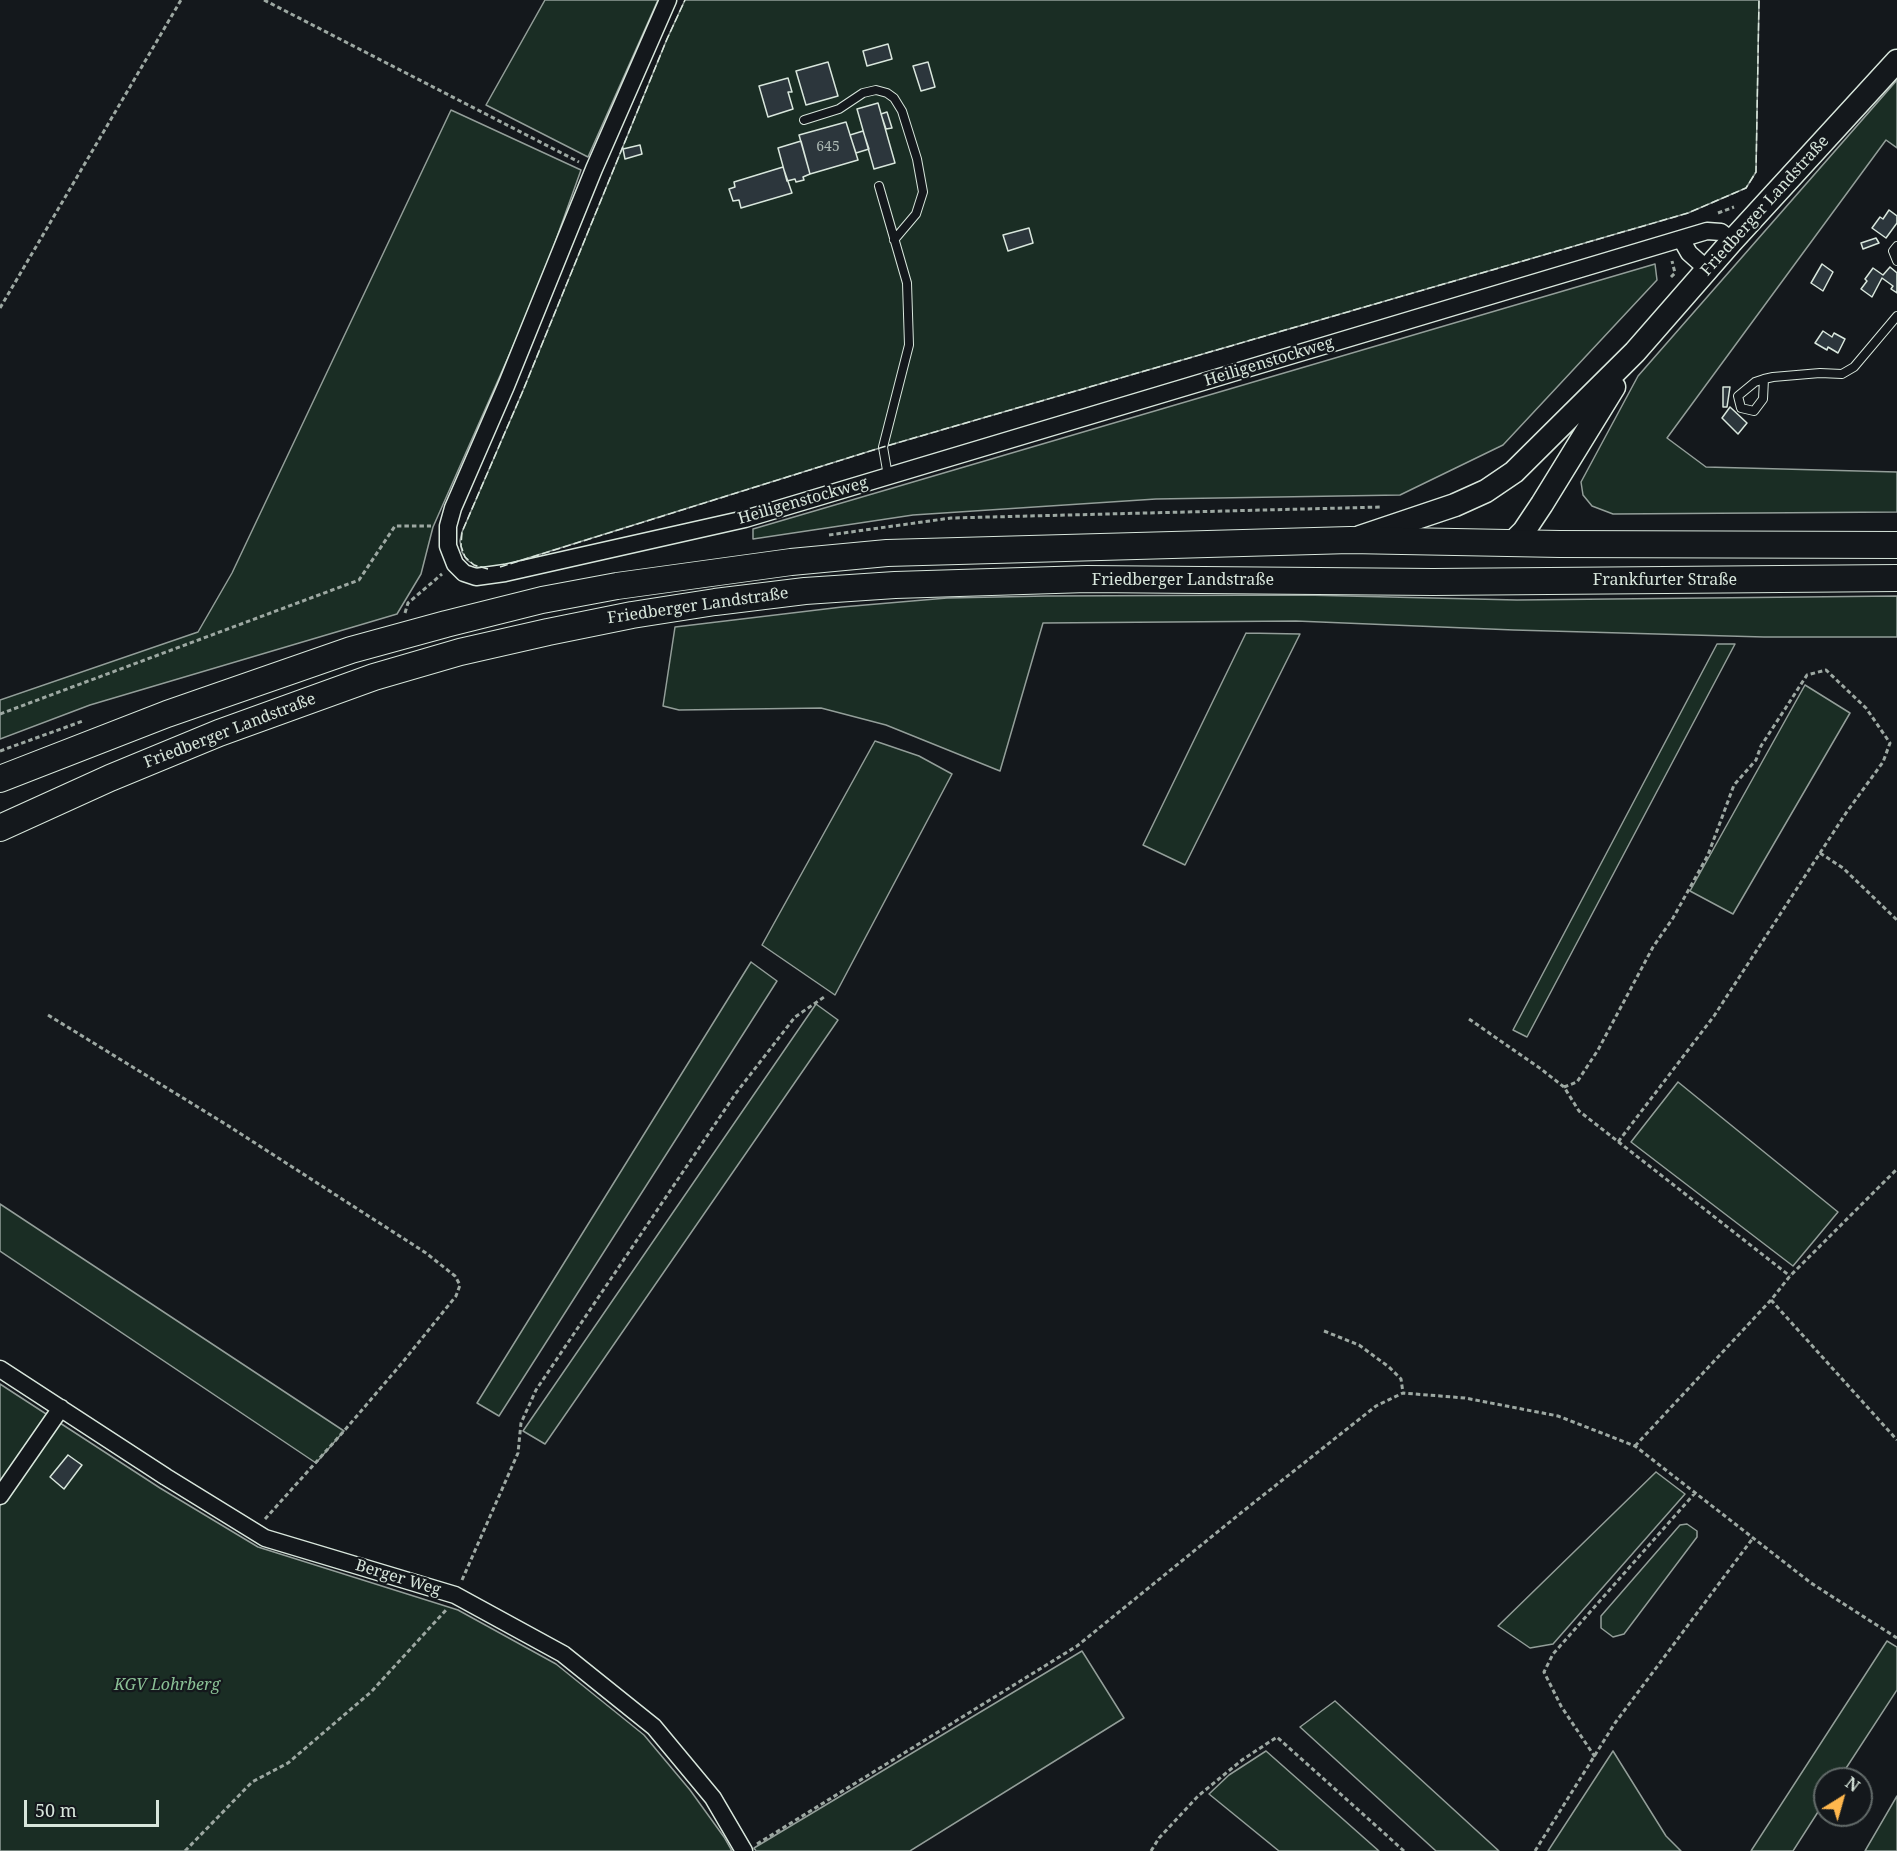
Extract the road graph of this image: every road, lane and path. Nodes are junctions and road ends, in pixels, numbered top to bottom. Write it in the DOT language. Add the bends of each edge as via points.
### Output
graph roads {
  1 [pos="181,0"];
  2 [pos="264,0"];
  3 [pos="668,0"];
  4 [pos="1897,61"];
  5 [pos="804,120"];
  6 [pos="594,169"];
  7 [pos="879,186"];
  8 [pos="1681,239"];
  9 [pos="894,240"];
  10 [pos="1732,241"];
  11 [pos="1897,246"];
  12 [pos="1897,261"];
  13 [pos="1707,270"];
  14 [pos="1668,281"];
  15 [pos="0,308"];
  16 [pos="1897,316"];
  17 [pos="1635,352"];
  18 [pos="1764,379"];
  19 [pos="888,476"];
  20 [pos="1386,506"];
  21 [pos="448,526"];
  22 [pos="828,535"];
  23 [pos="1350,540"];
  24 [pos="1512,543"];
  25 [pos="1897,545"];
  26 [pos="455,564"];
  27 [pos="1897,578"];
  28 [pos="1433,582"];
  29 [pos="405,613"];
  30 [pos="0,714"];
  31 [pos="0,778"];
  32 [pos="0,828"];
  33 [pos="1820,853"];
  34 [pos="1897,920"];
  35 [pos="824,997"];
  36 [pos="48,1015"];
  37 [pos="1469,1019"];
  38 [pos="1564,1087"];
  39 [pos="1618,1143"];
  40 [pos="1897,1169"];
  41 [pos="1790,1276"];
  42 [pos="1771,1300"];
  43 [pos="1324,1331"];
  44 [pos="0,1369"];
  45 [pos="1403,1393"];
  46 [pos="61,1408"];
  47 [pos="1897,1440"];
  48 [pos="1635,1446"];
  49 [pos="1695,1493"];
  50 [pos="0,1496"];
  51 [pos="254,1531"];
  52 [pos="1753,1538"];
  53 [pos="453,1594"];
  54 [pos="1897,1638"];
  55 [pos="1595,1757"];
  56 [pos="750,1848"];
  57 [pos="185,1851"];
  58 [pos="1151,1851"];
  59 [pos="1404,1851"];
  60 [pos="1535,1851"];
  1 -- 15 [label="path"];
  2 -- 6 [label="path"];
  3 -- 6 [label="street"];
  4 -- 10 [label="street, Friedberger Landstraße"];
  5 -- 9 [label="lane" via="839,109 863,93 876,90 894,98 917,159 923,192 916,214"];
  6 -- 21 [label="street"];
  7 -- 9 [label="lane"];
  8 -- 10 [label="street, Heiligenstockweg" via="1707,231 1720,232"];
  8 -- 13 [label="street"];
  8 -- 14 [label="path" via="1671,258 1675,273"];
  8 -- 19 [label="street, Heiligenstockweg"];
  9 -- 19 [label="lane" via="907,283 909,345 883,447"];
  10 -- 13 [label="street, Friedberger Landstraße"];
  11 -- 12 [label="lane" via="1893,251"];
  13 -- 17 [label="street, Friedberger Landstraße"];
  16 -- 18 [label="lane" via="1854,367 1842,374"];
  17 -- 23 [label="street, Friedberger Landstraße" via="1538,450 1486,491 1420,518"];
  17 -- 24 [label="street, Friedberger Landstraße" via="1542,504"];
  19 -- 26 [label="street, Heiligenstockweg" via="745,519 505,573 476,577"];
  20 -- 22 [label="path" via="951,518"];
  21 -- 26 [label="street" via="448,546"];
  21 -- 30 [label="path" via="396,526 359,580"];
  23 -- 24 [label="main road, Friedberger Landstraße"];
  23 -- 31 [label="main road, Friedberger Landstraße" via="887,553 617,586 542,600 351,650"];
  24 -- 25 [label="main road"];
  24 -- 28 [label="main road" via="1483,563"];
  26 -- 29 [label="path" via="408,603"];
  27 -- 28 [label="main road, Frankfurter Straße"];
  28 -- 32 [label="main road, Friedberger Landstraße" via="1111,579 895,585 805,591 632,615 460,652 374,677 110,777"];
  33 -- 34 [label="path" via="1843,868"];
  33 -- 38 [label="path" via="1883,762 1890,743 1866,708 1826,670 1807,675 1756,760 1734,785 1708,855 1673,918 1653,947 1598,1050 1577,1082"];
  33 -- 39 [label="path" via="1714,1016"];
  35 -- 53 [label="path" via="795,1017 736,1093 536,1390 521,1422 518,1453"];
  36 -- 51 [label="path" via="387,1228 455,1276 460,1285 456,1296 402,1363"];
  37 -- 38 [label="path"];
  38 -- 39 [label="path" via="1579,1111"];
  39 -- 41 [label="path"];
  40 -- 41 [label="path"];
  41 -- 42 [label="path"];
  42 -- 47 [label="path"];
  42 -- 48 [label="path"];
  43 -- 45 [label="path" via="1359,1345 1389,1367 1401,1380"];
  44 -- 46 [label="street, Berger Weg"];
  45 -- 48 [label="path" via="1465,1398 1558,1416"];
  45 -- 56 [label="path" via="1376,1406 1077,1646"];
  46 -- 50 [label="street"];
  46 -- 51 [label="street, Berger Weg"];
  48 -- 49 [label="path"];
  49 -- 52 [label="path"];
  49 -- 55 [label="path" via="1553,1654 1544,1672"];
  51 -- 53 [label="street, Berger Weg" via="266,1538"];
  52 -- 54 [label="path" via="1811,1583"];
  52 -- 55 [label="path" via="1615,1723"];
  53 -- 56 [label="street, Berger Weg" via="563,1654 654,1726"];
  53 -- 57 [label="path" via="446,1612 370,1692 288,1763 252,1782"];
  55 -- 60 [label="path"];
  58 -- 59 [label="path" via="1198,1796 1277,1737"];
}
